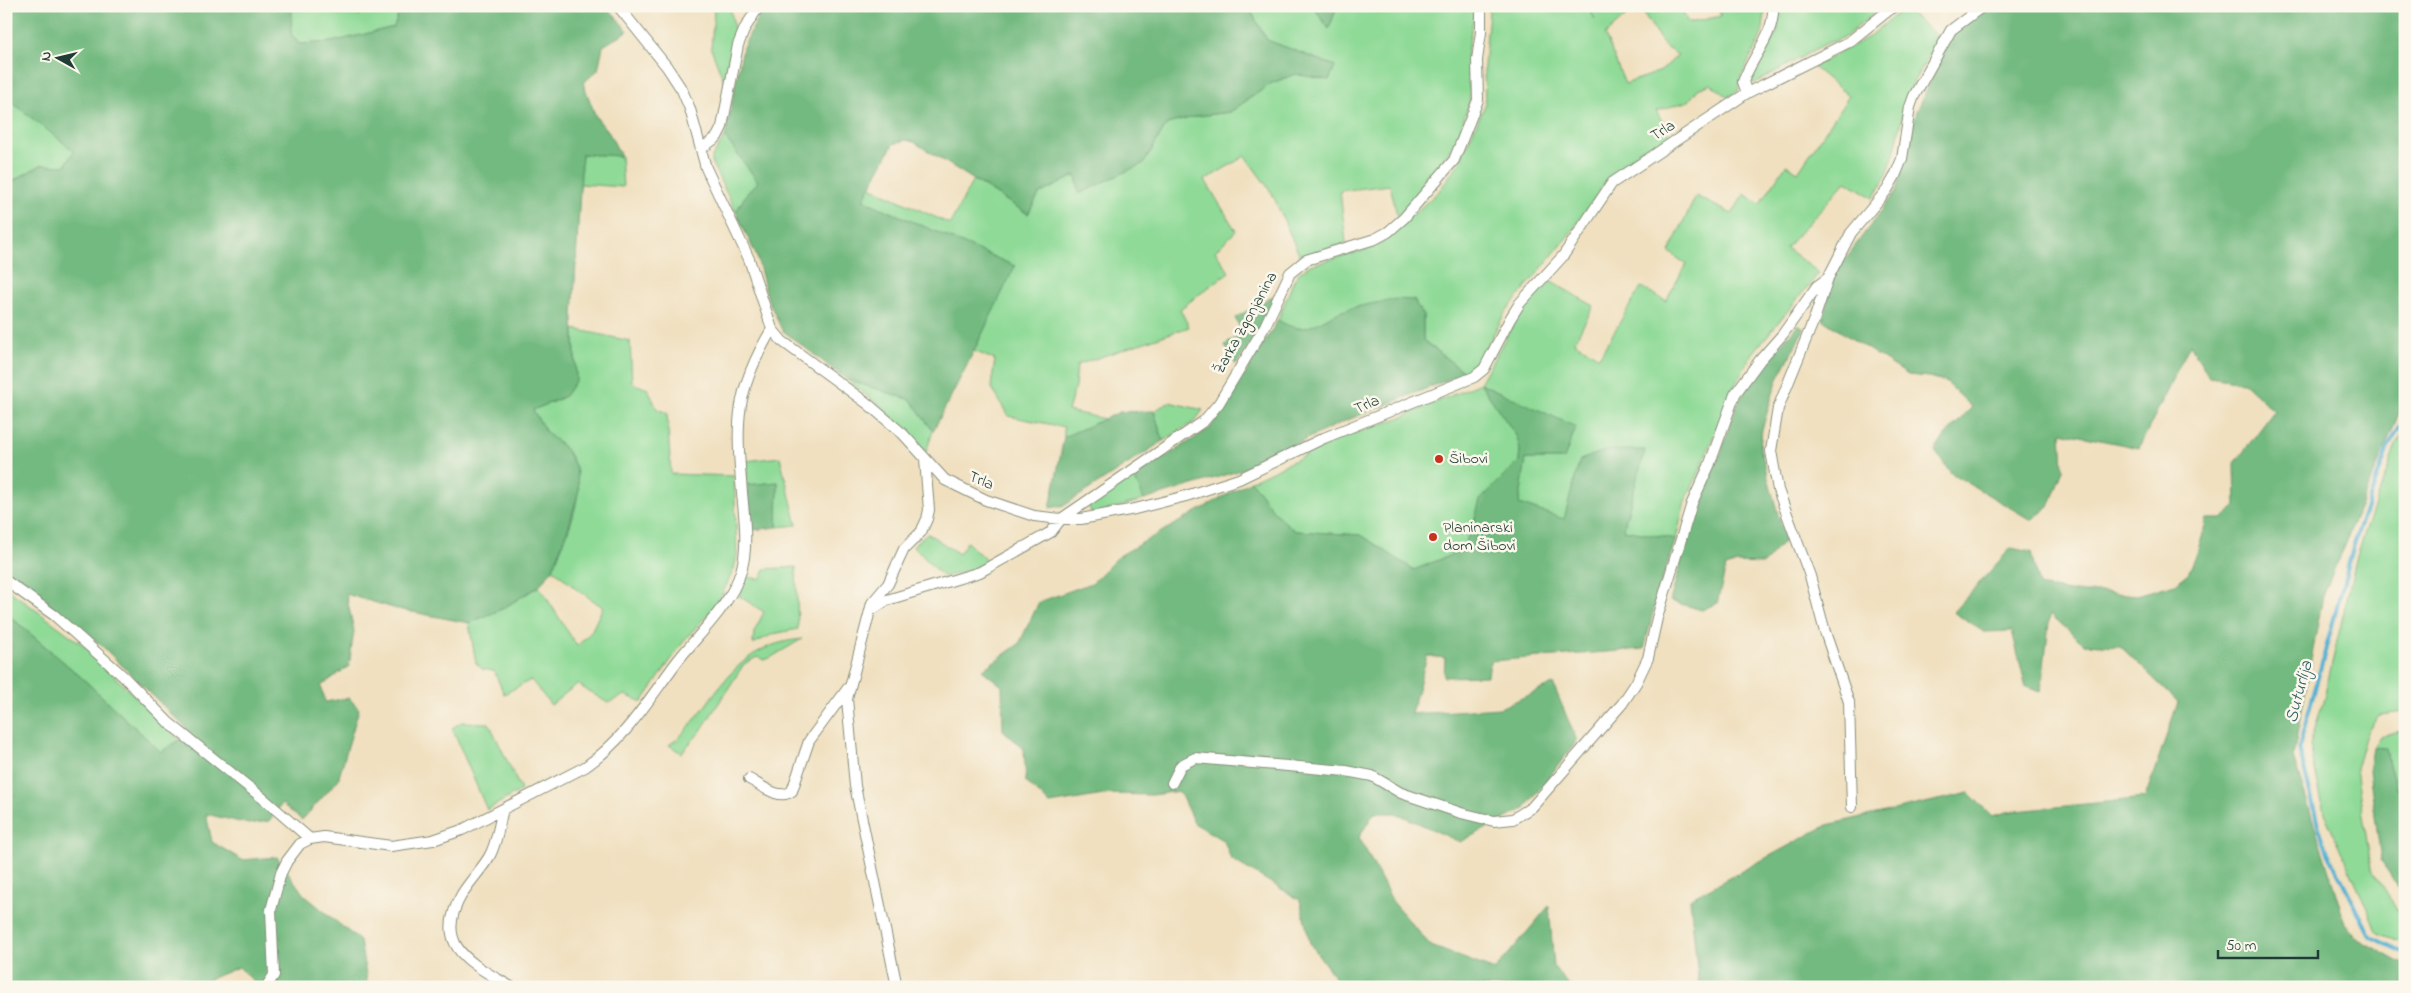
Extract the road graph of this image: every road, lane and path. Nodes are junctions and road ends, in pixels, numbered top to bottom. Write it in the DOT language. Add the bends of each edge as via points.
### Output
graph roads {
  1 [pos="618,6"];
  2 [pos="759,6"];
  3 [pos="1481,6"];
  4 [pos="1772,6"];
  5 [pos="1894,6"];
  6 [pos="1983,6"];
  7 [pos="1747,93"];
  8 [pos="701,150"];
  9 [pos="1828,278"];
  10 [pos="772,330"];
  11 [pos="925,459"];
  12 [pos="1061,519"];
  13 [pos="6,581"];
  14 [pos="870,610"];
  15 [pos="848,688"];
  16 [pos="749,779"];
  17 [pos="1172,783"];
  18 [pos="1852,807"];
  19 [pos="503,809"];
  20 [pos="310,838"];
  21 [pos="266,987"];
  22 [pos="511,987"];
  23 [pos="897,987"];
  1 -- 8 [label="street" via="682,90"];
  2 -- 8 [label="street" via="738,44 722,127 717,137"];
  3 -- 12 [label="street, Žarka Zgonjanina" via="1478,100 1447,170 1388,232 1298,265 1290,273 1265,326 1228,388 1204,421"];
  4 -- 7 [label="street" via="1769,33 1744,82"];
  5 -- 7 [label="street, Trla" via="1849,42"];
  6 -- 9 [label="street" via="1951,30 1914,96 1902,159 1895,176 1851,233"];
  7 -- 12 [label="street, Trla" via="1612,183 1563,256 1510,318 1484,369 1474,377 1324,438 1239,479 1135,509 1081,519"];
  8 -- 10 [label="street" via="711,180 749,259"];
  9 -- 17 [label="street" via="1818,286 1735,394 1692,503 1648,658 1636,683 1622,704 1532,807 1513,819 1494,821 1401,793 1372,776 1195,758 1181,765"];
  9 -- 18 [label="street" via="1778,408 1771,451 1778,490 1810,576 1849,702"];
  10 -- 11 [label="street, Trla" via="782,341 868,404 903,434"];
  10 -- 19 [label="street" via="752,363 740,404 738,449 745,544 742,569 736,583 721,609 673,666 648,705 603,755"];
  11 -- 12 [label="street, Trla" via="945,480 986,500 1034,516"];
  11 -- 14 [label="street" via="927,519 921,532 904,549 888,584"];
  12 -- 14 [label="street, Žarka Zgonjanina" via="1051,532 980,572 887,600"];
  13 -- 20 [label="street" via="54,615 123,676 169,723"];
  14 -- 15 [label="street"];
  15 -- 16 [label="street" via="809,742 792,791 778,795"];
  15 -- 23 [label="street" via="846,709 855,786"];
  19 -- 20 [label="street" via="462,830 403,846"];
  19 -- 22 [label="street" via="490,856 462,895 454,912 452,927 453,941 463,958"];
  20 -- 21 [label="street" via="293,851 281,873 271,910 274,975"];
}
